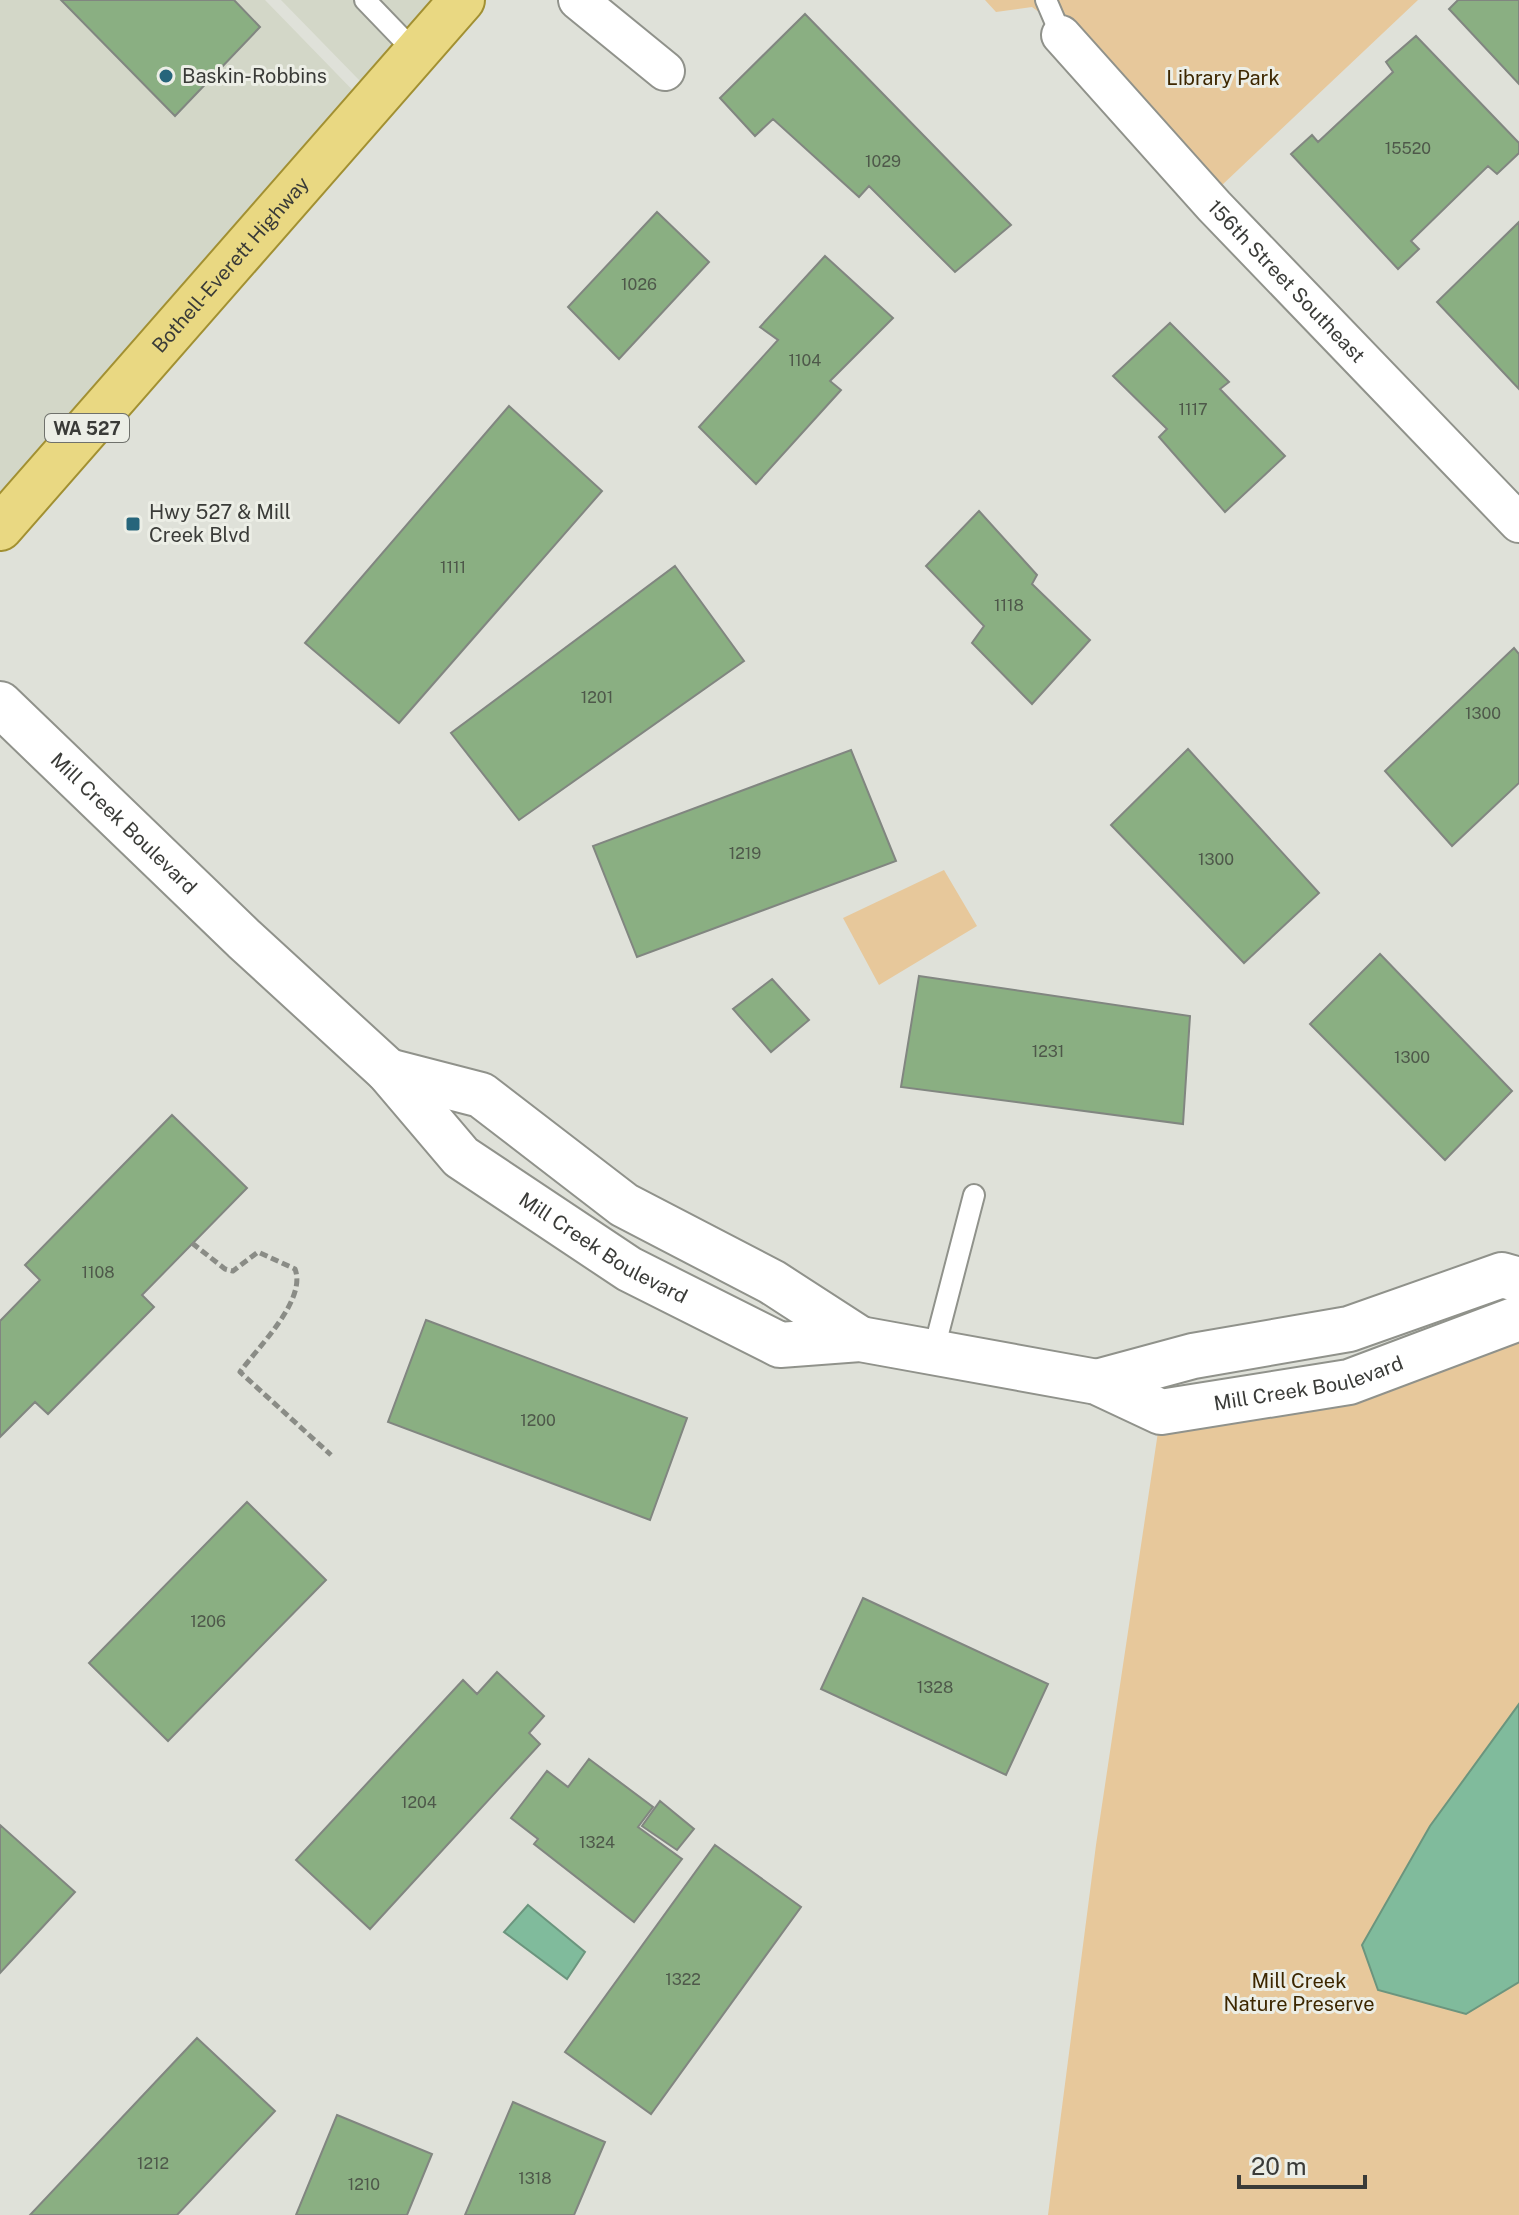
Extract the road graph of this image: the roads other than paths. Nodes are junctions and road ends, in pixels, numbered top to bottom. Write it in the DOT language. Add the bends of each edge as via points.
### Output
graph roads {
  1 [pos="365,0"];
  2 [pos="462,0"];
  3 [pos="578,0"];
  4 [pos="1046,0"];
  5 [pos="1061,35"];
  6 [pos="416,53"];
  7 [pos="665,71"];
  8 [pos="1519,523"];
  9 [pos="0,528"];
  10 [pos="0,704"];
  11 [pos="388,1071"];
  12 [pos="974,1195"];
  13 [pos="1519,1280"];
  14 [pos="1519,1318"];
  15 [pos="860,1339"];
  16 [pos="933,1353"];
  17 [pos="1097,1382"];
  1 -- 6 [label="lane"];
  2 -- 6 [label="main road, Bothell-Everett Highway / WA 527"];
  3 -- 7 [label="street"];
  4 -- 5 [label="lane"];
  5 -- 8 [label="street, 156th Street Southeast" via="1214,206"];
  6 -- 9 [label="main road, Bothell-Everett Highway / WA 527"];
  10 -- 11 [label="street, Mill Creek Boulevard"];
  11 -- 15 [label="street, Mill Creek Boulevard" via="481,1095 624,1205 772,1282"];
  11 -- 15 [label="street, Mill Creek Boulevard" via="461,1157 629,1269 780,1345"];
  12 -- 16 [label="lane"];
  13 -- 17 [label="street, Mill Creek Boulevard" via="1502,1275 1349,1329 1193,1356"];
  14 -- 17 [label="street, Mill Creek Boulevard" via="1349,1382 1161,1412"];
  15 -- 16 [label="street, Mill Creek Boulevard"];
  16 -- 17 [label="street, Mill Creek Boulevard"];
}
